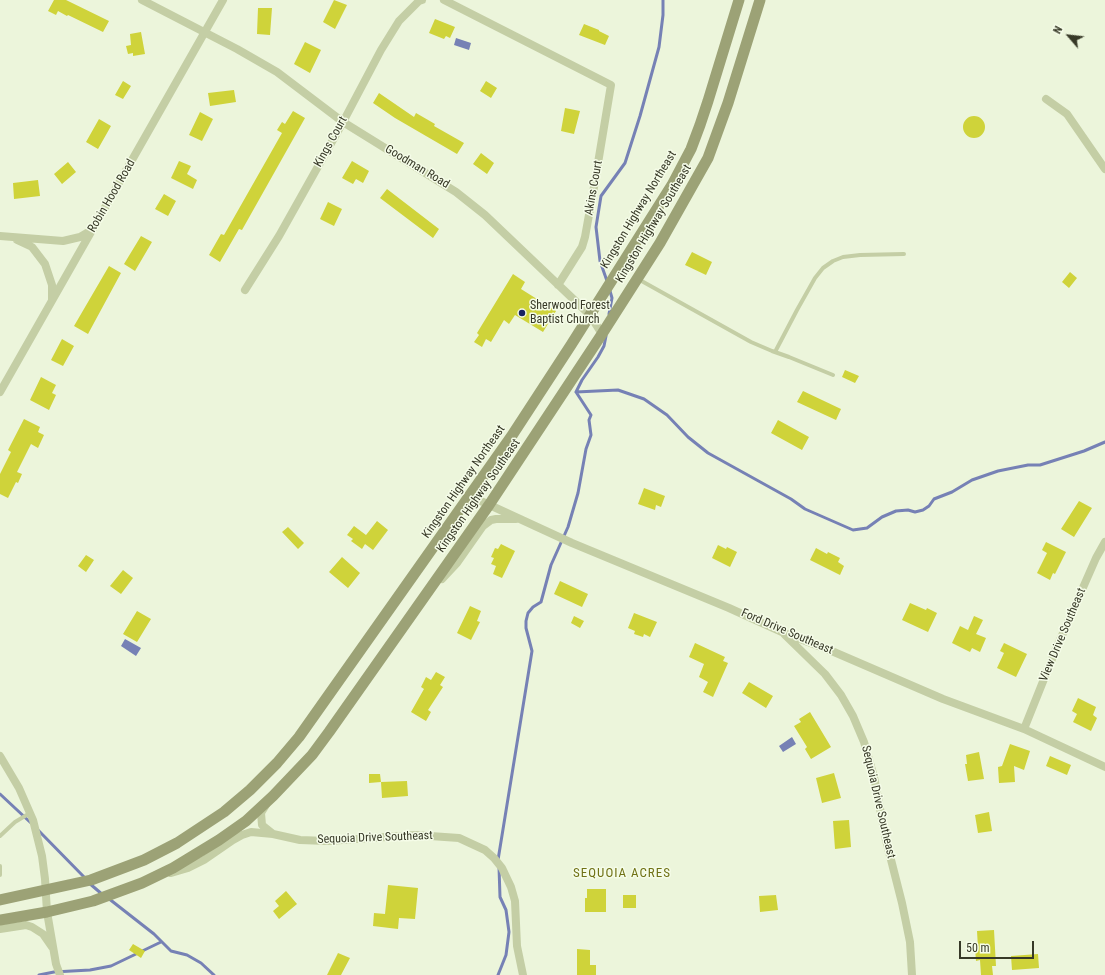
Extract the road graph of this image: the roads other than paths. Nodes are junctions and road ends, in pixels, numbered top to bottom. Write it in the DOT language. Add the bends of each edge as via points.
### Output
graph roads {
  1 [pos="142,0"];
  2 [pos="223,0"];
  3 [pos="422,0"];
  4 [pos="444,0"];
  5 [pos="739,0"];
  6 [pos="760,0"];
  7 [pos="205,33"];
  8 [pos="1046,99"];
  9 [pos="343,122"];
  10 [pos="1105,169"];
  11 [pos="92,230"];
  12 [pos="0,236"];
  13 [pos="12,237"];
  14 [pos="904,254"];
  15 [pos="637,278"];
  16 [pos="558,285"];
  17 [pos="245,290"];
  18 [pos="52,300"];
  19 [pos="590,316"];
  20 [pos="602,334"];
  21 [pos="775,352"];
  22 [pos="833,375"];
  23 [pos="0,392"];
  24 [pos="470,496"];
  25 [pos="489,505"];
  26 [pos="521,519"];
  27 [pos="1105,542"];
  28 [pos="418,605"];
  29 [pos="782,632"];
  30 [pos="1024,729"];
  31 [pos="0,756"];
  32 [pos="1105,767"];
  33 [pos="268,801"];
  34 [pos="30,813"];
  35 [pos="272,834"];
  36 [pos="0,836"];
  37 [pos="0,866"];
  38 [pos="0,875"];
  39 [pos="148,880"];
  40 [pos="46,891"];
  41 [pos="0,900"];
  42 [pos="47,912"];
  43 [pos="0,920"];
  44 [pos="0,929"];
  45 [pos="54,950"];
  46 [pos="60,975"];
  47 [pos="523,975"];
  48 [pos="912,975"];
  1 -- 7 [label="street, Goodman Road"];
  2 -- 7 [label="street, Robin Hood Road"];
  3 -- 9 [label="street, Kings Court" via="399,21"];
  4 -- 16 [label="street, Akins Court" via="611,85 585,237 582,247"];
  5 -- 19 [label="main road, Kingston Highway Northeast" via="691,149"];
  6 -- 15 [label="main road, Kingston Highway Southeast" via="708,158 675,218"];
  7 -- 9 [label="street, Goodman Road" via="277,72"];
  7 -- 11 [label="street, Robin Hood Road"];
  8 -- 10 [label="street" via="1067,114"];
  9 -- 16 [label="street, Goodman Road" via="456,192 485,215"];
  9 -- 17 [label="street, Kings Court" via="279,236"];
  11 -- 13 [label="street" via="80,237 63,241"];
  11 -- 18 [label="street, Robin Hood Road"];
  12 -- 13 [label="street"];
  13 -- 18 [label="street" via="32,247 45,264 52,285"];
  14 -- 21 [label="lane" via="844,257 823,268"];
  15 -- 20 [label="main road, Kingston Highway Southeast"];
  15 -- 21 [label="lane" via="751,342"];
  16 -- 19 [label="street, Goodman Road"];
  18 -- 23 [label="street, Robin Hood Road"];
  19 -- 20 [label="street, Goodman Road"];
  19 -- 24 [label="main road, Kingston Highway Northeast"];
  20 -- 25 [label="main road, Kingston Highway Southeast"];
  21 -- 22 [label="lane"];
  24 -- 25 [label="street, Ford Drive Southeast"];
  24 -- 40 [label="main road, Kingston Highway Northeast" via="310,722 277,763 255,785 224,812 177,843 144,860 91,880"];
  25 -- 26 [label="street, Ford Drive Southeast"];
  25 -- 28 [label="main road, Kingston Highway Southeast"];
  26 -- 28 [label="street" via="496,519 483,526 457,563"];
  26 -- 29 [label="street, Ford Drive Southeast"];
  27 -- 30 [label="street, View Drive Southeast" via="1056,649"];
  28 -- 33 [label="main road, Kingston Highway Southeast" via="312,755"];
  29 -- 30 [label="street, Ford Drive Southeast" via="943,699"];
  29 -- 48 [label="street, Sequoia Drive Southeast" via="825,674 837,690 853,716 864,742 902,903 910,942"];
  30 -- 32 [label="street, Ford Drive Southeast"];
  31 -- 34 [label="street"];
  33 -- 35 [label="street" via="261,818 266,830"];
  33 -- 39 [label="main road, Kingston Highway Southeast" via="219,840"];
  34 -- 36 [label="lane"];
  34 -- 40 [label="street" via="42,856"];
  35 -- 39 [label="street, Sequoia Drive Southeast" via="251,832 242,835 188,868"];
  35 -- 47 [label="street, Sequoia Drive Southeast" via="300,840 327,841 442,836 459,838 485,850 502,868 511,887 515,901 517,946"];
  37 -- 38 [label="lane"];
  39 -- 42 [label="main road, Kingston Highway Southeast" via="93,901"];
  40 -- 41 [label="main road, Kingston Highway Northeast"];
  40 -- 42 [label="street"];
  42 -- 43 [label="main road, Kingston Highway Southeast"];
  42 -- 45 [label="street"];
  44 -- 45 [label="street" via="26,925 32,927 43,934"];
  45 -- 46 [label="street"];
}
